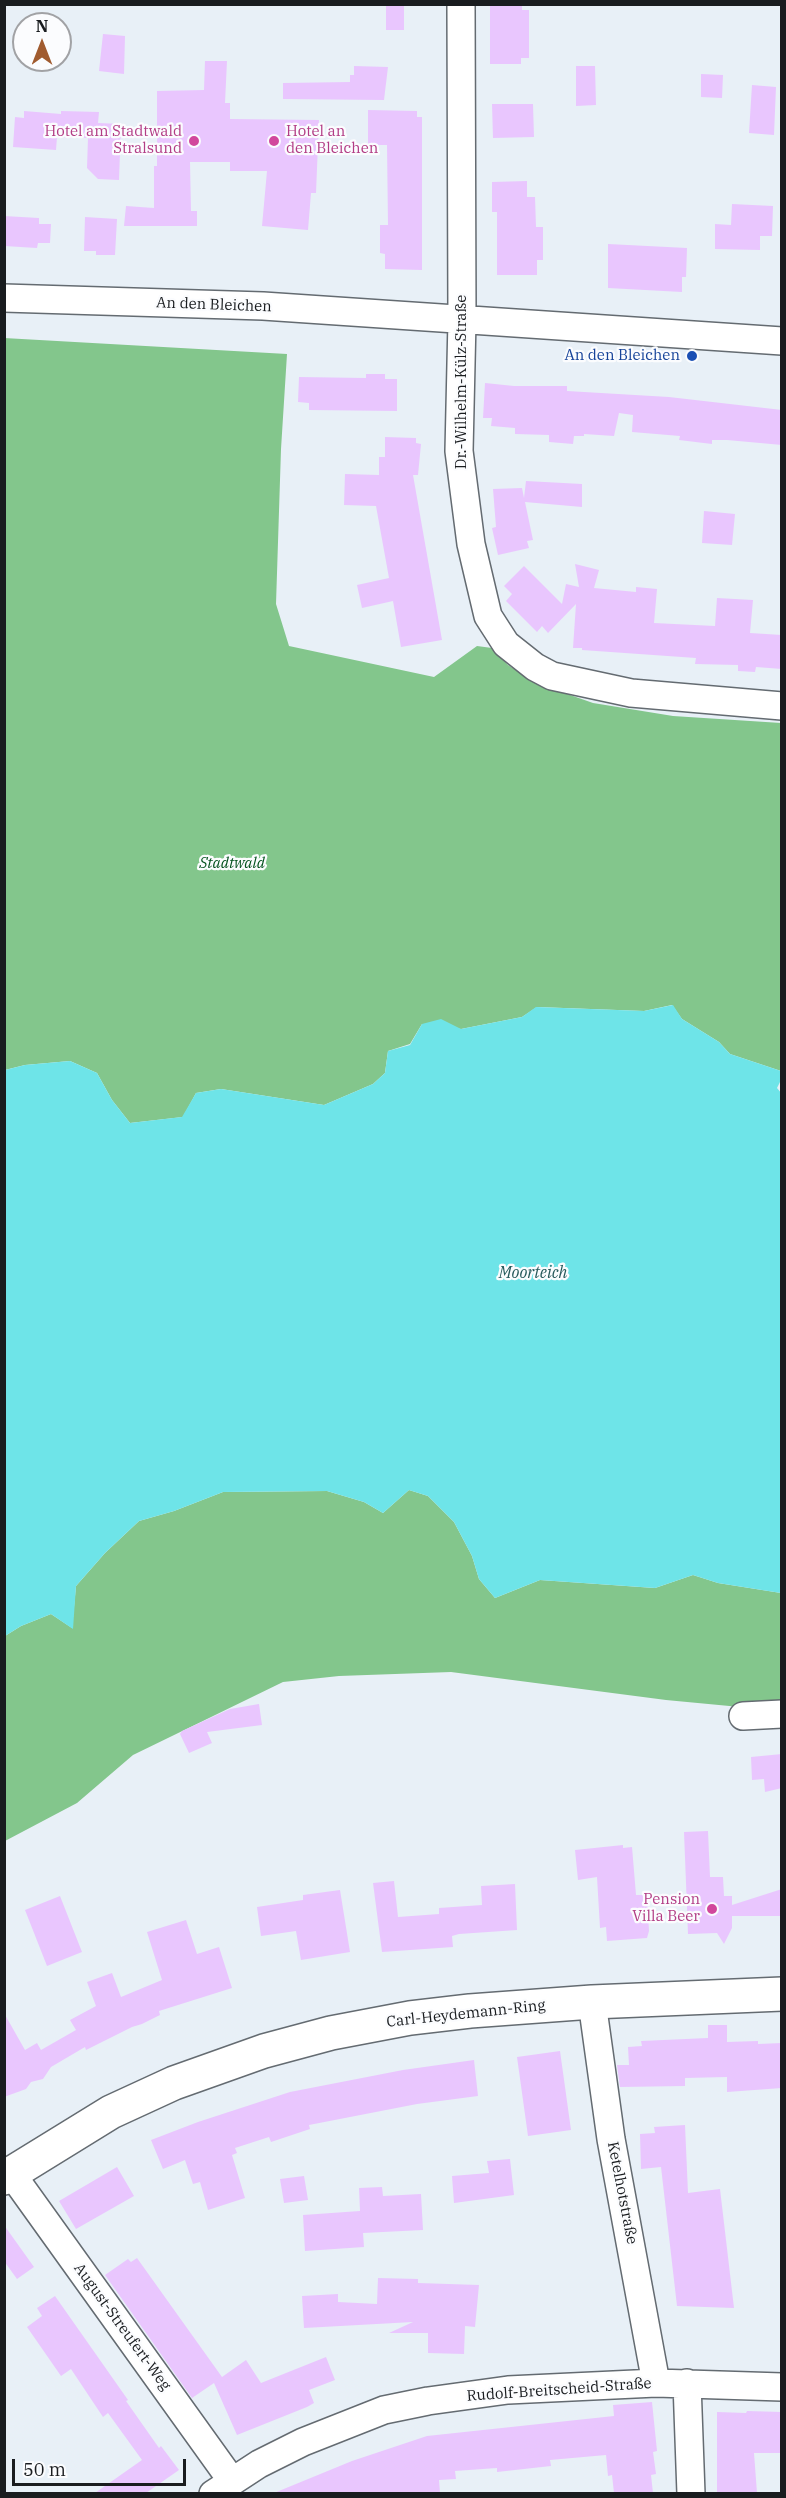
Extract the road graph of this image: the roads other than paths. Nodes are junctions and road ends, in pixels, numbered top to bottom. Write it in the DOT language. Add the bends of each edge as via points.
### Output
graph roads {
  1 [pos="460,4"];
  2 [pos="4,298"];
  3 [pos="462,320"];
  4 [pos="782,341"];
  5 [pos="782,706"];
  6 [pos="782,1714"];
  7 [pos="743,1716"];
  8 [pos="782,1994"];
  9 [pos="592,2002"];
  10 [pos="8,2176"];
  11 [pos="656,2383"];
  12 [pos="687,2383"];
  13 [pos="782,2387"];
  14 [pos="223,2487"];
  15 [pos="691,2493"];
  1 -- 3 [label="street, Dr.-Wilhelm-Külz-Straße"];
  2 -- 3 [label="street, An den Bleichen" via="263,306"];
  3 -- 4 [label="street, An den Bleichen"];
  3 -- 5 [label="street, Dr.-Wilhelm-Külz-Straße" via="459,451 471,544 485,607 506,644 552,676 631,693"];
  6 -- 7 [label="street"];
  8 -- 9 [label="main road, Carl-Heydemann-Ring"];
  9 -- 10 [label="main road, Carl-Heydemann-Ring" via="410,2018 264,2051 174,2082 111,2112"];
  9 -- 11 [label="street, Ketelhotstraße" via="611,2139"];
  10 -- 14 [label="street, August-Streufert-Weg"];
  11 -- 12 [label="street, Rudolf-Breitscheid-Straße"];
  11 -- 14 [label="street, Rudolf-Breitscheid-Straße" via="508,2390 384,2410 303,2442"];
  12 -- 13 [label="street, Rudolf-Breitscheid-Straße"];
  12 -- 15 [label="street"];
}
